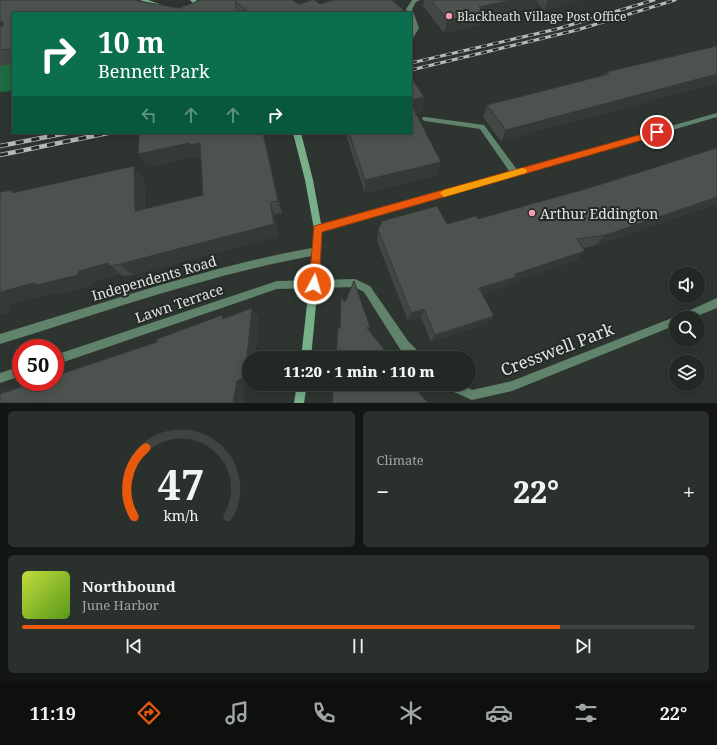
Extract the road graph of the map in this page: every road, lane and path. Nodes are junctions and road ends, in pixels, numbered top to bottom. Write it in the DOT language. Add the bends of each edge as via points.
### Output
graph roads {
  1 [pos="143,0"];
  2 [pos="417,0"];
  3 [pos="194,1"];
  4 [pos="179,12"];
  5 [pos="204,12"];
  6 [pos="410,12"];
  7 [pos="412,17"];
  8 [pos="412,34"];
  9 [pos="717,115"];
  10 [pos="425,119"];
  11 [pos="297,134"];
  12 [pos="515,173"];
  13 [pos="318,229"];
  14 [pos="317,251"];
  15 [pos="314,284"];
  16 [pos="717,303"];
  17 [pos="698,311"];
  18 [pos="669,323"];
  19 [pos="0,339"];
  20 [pos="307,351"];
  21 [pos="410,351"];
  22 [pos="64,357"];
  23 [pos="12,374"];
  24 [pos="0,378"];
  25 [pos="301,391"];
  26 [pos="464,391"];
  27 [pos="299,403"];
  1 -- 4 [label="main road"];
  2 -- 6 [label="street" via="409,9"];
  3 -- 5 [label="main road"];
  7 -- 8 [label="street" via="416,28"];
  9 -- 12 [label="street"];
  10 -- 12 [label="street" via="482,127"];
  11 -- 13 [label="main road"];
  12 -- 13 [label="street"];
  13 -- 14 [label="main road"];
  14 -- 15 [label="main road"];
  14 -- 19 [label="street, Independents Road" via="194,280"];
  15 -- 20 [label="main road"];
  15 -- 21 [label="street" via="355,283 367,289"];
  15 -- 22 [label="street, Lawn Terrace" via="277,285"];
  16 -- 17 [label="street"];
  18 -- 26 [label="street, Cresswell Park" via="512,386 472,395"];
  23 -- 24 [label="street"];
  25 -- 27 [label="main road"];
}
